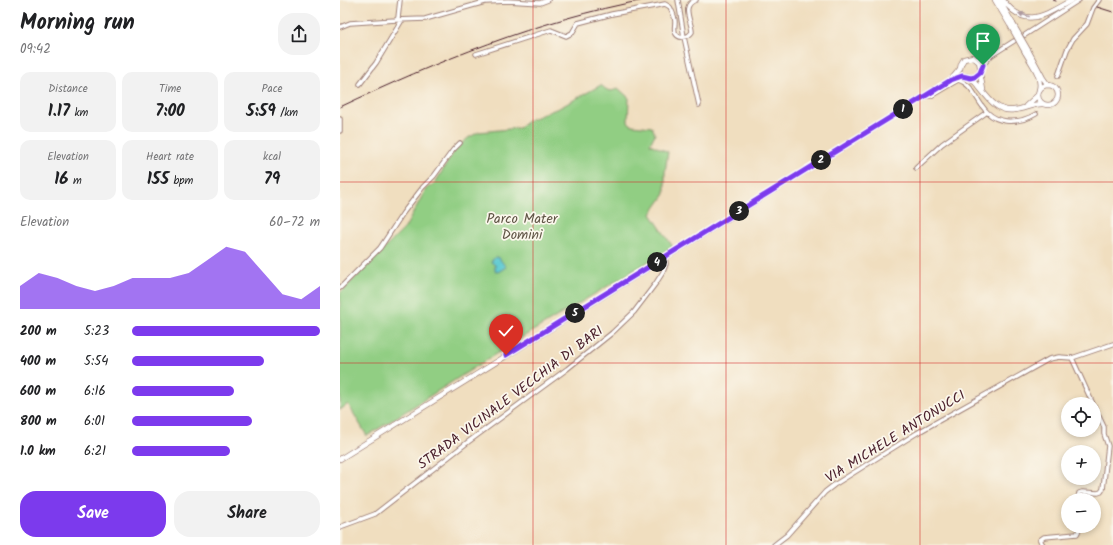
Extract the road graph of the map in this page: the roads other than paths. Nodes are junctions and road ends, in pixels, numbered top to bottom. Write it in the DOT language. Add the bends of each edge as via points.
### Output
graph roads {
  1 [pos="400,0"];
  2 [pos="548,0"];
  3 [pos="678,0"];
  4 [pos="696,0"];
  5 [pos="995,0"];
  6 [pos="999,0"];
  7 [pos="1003,0"];
  8 [pos="1072,0"];
  9 [pos="1079,0"];
  10 [pos="1099,0"];
  11 [pos="396,20"];
  12 [pos="402,20"];
  13 [pos="1011,24"];
  14 [pos="341,26"];
  15 [pos="1025,35"];
  16 [pos="684,37"];
  17 [pos="1014,41"];
  18 [pos="476,54"];
  19 [pos="992,55"];
  20 [pos="976,59"];
  21 [pos="1036,67"];
  22 [pos="981,68"];
  23 [pos="960,69"];
  24 [pos="980,73"];
  25 [pos="964,76"];
  26 [pos="1058,76"];
  27 [pos="971,78"];
  28 [pos="951,80"];
  29 [pos="360,84"];
  30 [pos="1048,85"];
  31 [pos="984,91"];
  32 [pos="1038,93"];
  33 [pos="924,96"];
  34 [pos="1042,104"];
  35 [pos="699,105"];
  36 [pos="1025,106"];
  37 [pos="987,112"];
  38 [pos="1036,114"];
  39 [pos="340,119"];
  40 [pos="340,131"];
  41 [pos="460,143"];
  42 [pos="916,168"];
  43 [pos="665,258"];
  44 [pos="340,288"];
  45 [pos="1113,344"];
  46 [pos="1072,358"];
  47 [pos="1090,397"];
  48 [pos="1101,420"];
  49 [pos="340,458"];
  50 [pos="1079,493"];
  51 [pos="1098,493"];
  52 [pos="1098,493"];
  53 [pos="340,527"];
  54 [pos="1078,533"];
  55 [pos="774,545"];
  56 [pos="1043,545"];
  1 -- 11 [label="street"];
  2 -- 12 [label="street" via="540,3 485,2 429,18"];
  3 -- 16 [label="street"];
  4 -- 16 [label="street" via="690,3 688,9 692,32 690,36"];
  5 -- 13 [label="main road"];
  6 -- 13 [label="main road"];
  8 -- 7 [label="main road, one-way" via="1047,14 1032,18 1020,14"];
  9 -- 15 [label="street"];
  10 -- 26 [label="street" via="1087,24 1067,50"];
  11 -- 12 [label="street"];
  11 -- 14 [label="street" via="350,23"];
  12 -- 29 [label="street"];
  13 -- 21 [label="main road, bridge"];
  16 -- 18 [label="street" via="676,35 673,14 670,7 665,4 578,23 572,33 566,36 551,30"];
  16 -- 35 [label="street"];
  17 -- 19 [label="street"];
  19 -- 20 [label="street"];
  19 -- 22 [label="street"];
  20 -- 22 [label="main road" via="980,62"];
  20 -- 23 [label="main road" via="966,58 961,62"];
  21 -- 30 [label="main road"];
  21 -- 32 [label="main road" via="1040,80"];
  22 -- 24 [label="main road"];
  23 -- 25 [label="main road"];
  23 -- 28 [label="main road"];
  24 -- 27 [label="main road"];
  24 -- 31 [label="main road"];
  25 -- 27 [label="main road"];
  25 -- 28 [label="main road"];
  27 -- 31 [label="main road"];
  28 -- 33 [label="main road"];
  30 -- 32 [label="main road" via="1042,87"];
  30 -- 34 [label="main road" via="1056,90 1058,99 1052,105"];
  31 -- 36 [label="main road" via="993,104 1004,109 1015,110"];
  32 -- 34 [label="main road"];
  32 -- 36 [label="main road"];
  33 -- 37 [label="street" via="931,96 958,80 962,81 968,85"];
  33 -- 43 [label="main road"];
  34 -- 36 [label="main road"];
  37 -- 38 [label="street" via="994,118 1014,122"];
  37 -- 42 [label="street" via="942,144"];
  39 -- 40 [label="street"];
  41 -- 44 [label="street" via="403,213 380,248"];
  43 -- 49 [label="main road"];
  43 -- 53 [label="street, STRADA VICINALE VECCHIA DI BARI" via="666,264 656,283 634,312 612,333 375,514"];
  45 -- 46 [label="street"];
  46 -- 47 [label="street"];
  46 -- 55 [label="street, VIA MICHELE ANTONUCCI" via="1053,357 1020,374 834,485 787,535"];
  48 -- 52 [label="street" via="1108,446 1103,489"];
  50 -- 51 [label="street"];
  54 -- 56 [label="street" via="1044,537 1040,540"];
}
